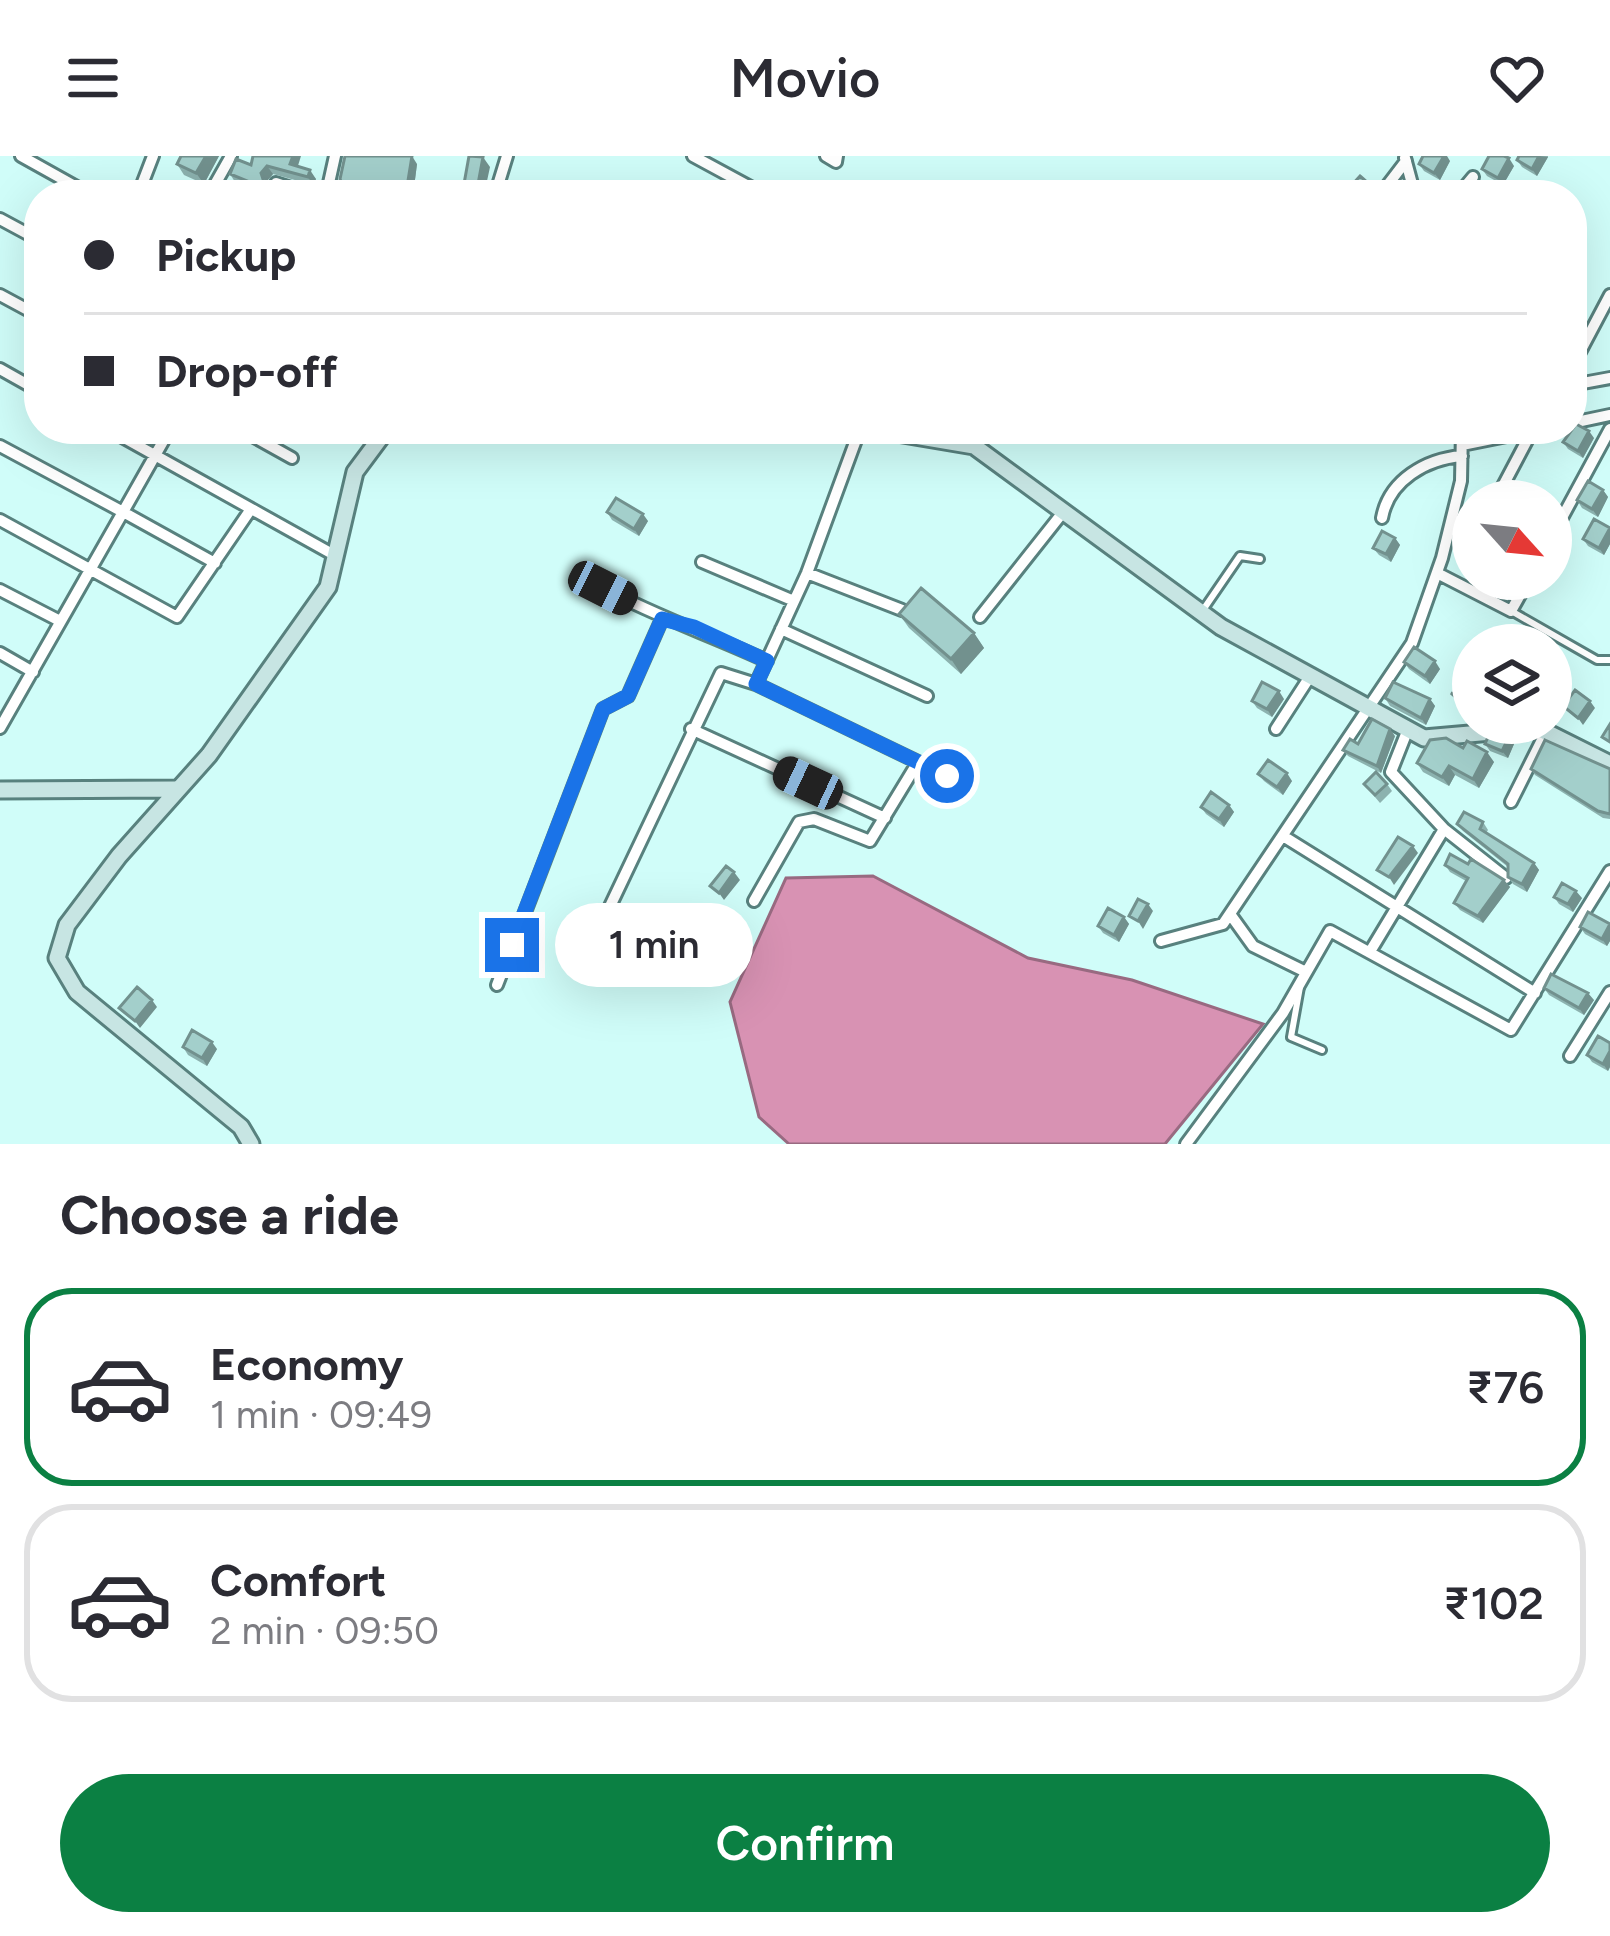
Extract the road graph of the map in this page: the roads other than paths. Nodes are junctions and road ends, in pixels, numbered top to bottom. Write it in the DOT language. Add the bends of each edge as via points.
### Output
graph roads {
  1 [pos="21,156"];
  2 [pos="826,156"];
  3 [pos="837,156"];
  4 [pos="696,157"];
  5 [pos="1473,177"];
  6 [pos="64,180"];
  7 [pos="738,180"];
  8 [pos="1470,180"];
  9 [pos="1610,295"];
  10 [pos="1587,339"];
  11 [pos="1610,430"];
  12 [pos="135,444"];
  13 [pos="161,444"];
  14 [pos="267,444"];
  15 [pos="376,444"];
  16 [pos="854,444"];
  17 [pos="962,444"];
  18 [pos="1462,444"];
  19 [pos="1487,444"];
  20 [pos="1529,444"];
  21 [pos="0,446"];
  22 [pos="1462,451"];
  23 [pos="155,455"];
  24 [pos="292,458"];
  25 [pos="1507,480"];
  26 [pos="1572,500"];
  27 [pos="251,509"];
  28 [pos="1064,511"];
  29 [pos="123,512"];
  30 [pos="1382,518"];
  31 [pos="0,520"];
  32 [pos="336,556"];
  33 [pos="1260,559"];
  34 [pos="214,562"];
  35 [pos="702,562"];
  36 [pos="88,571"];
  37 [pos="807,573"];
  38 [pos="1437,573"];
  39 [pos="603,588"];
  40 [pos="0,590"];
  41 [pos="1517,600"];
  42 [pos="794,601"];
  43 [pos="902,610"];
  44 [pos="1511,611"];
  45 [pos="1201,614"];
  46 [pos="980,617"];
  47 [pos="662,619"];
  48 [pos="61,621"];
  49 [pos="782,629"];
  50 [pos="0,653"];
  51 [pos="1610,660"];
  52 [pos="767,661"];
  53 [pos="33,672"];
  54 [pos="1309,678"];
  55 [pos="756,684"];
  56 [pos="927,696"];
  57 [pos="1370,708"];
  58 [pos="0,728"];
  59 [pos="691,729"];
  60 [pos="1276,729"];
  61 [pos="1408,729"];
  62 [pos="1452,736"];
  63 [pos="1540,744"];
  64 [pos="1570,744"];
  65 [pos="918,762"];
  66 [pos="1610,764"];
  67 [pos="947,776"];
  68 [pos="175,789"];
  69 [pos="0,790"];
  70 [pos="1511,802"];
  71 [pos="885,818"];
  72 [pos="1444,829"];
  73 [pos="1282,836"];
  74 [pos="1610,871"];
  75 [pos="1506,878"];
  76 [pos="754,901"];
  77 [pos="1395,910"];
  78 [pos="1230,914"];
  79 [pos="1161,941"];
  80 [pos="1371,950"];
  81 [pos="584,961"];
  82 [pos="1306,972"];
  83 [pos="497,985"];
  84 [pos="1299,985"];
  85 [pos="1610,992"];
  86 [pos="1535,993"];
  87 [pos="1322,1050"];
  88 [pos="1570,1056"];
  89 [pos="250,1144"];
  90 [pos="1186,1144"];
  1 -- 6 [label="street"];
  2 -- 3 [label="street"];
  4 -- 7 [label="street"];
  5 -- 8 [label="street"];
  9 -- 10 [label="street"];
  11 -- 26 [label="street"];
  12 -- 23 [label="street"];
  13 -- 23 [label="street"];
  14 -- 24 [label="street"];
  15 -- 32 [label="street" via="355,472"];
  16 -- 37 [label="street"];
  17 -- 28 [label="street"];
  18 -- 22 [label="street"];
  19 -- 22 [label="street"];
  20 -- 25 [label="street"];
  21 -- 29 [label="street"];
  22 -- 30 [label="street" via="1420,467 1396,489"];
  22 -- 38 [label="street"];
  23 -- 27 [label="street"];
  23 -- 29 [label="street"];
  27 -- 32 [label="street"];
  27 -- 34 [label="street"];
  28 -- 45 [label="street"];
  28 -- 46 [label="street"];
  29 -- 34 [label="street"];
  29 -- 36 [label="street"];
  31 -- 36 [label="street"];
  32 -- 68 [label="street" via="328,587 291,646"];
  33 -- 45 [label="lane" via="1240,556"];
  34 -- 36 [label="street" via="177,617"];
  35 -- 42 [label="street"];
  36 -- 48 [label="street"];
  37 -- 42 [label="street"];
  37 -- 43 [label="street"];
  38 -- 44 [label="street"];
  38 -- 57 [label="street" via="1412,643"];
  39 -- 47 [label="street"];
  40 -- 48 [label="street"];
  41 -- 44 [label="street"];
  42 -- 49 [label="street"];
  44 -- 51 [label="lane"];
  45 -- 54 [label="street"];
  47 -- 52 [label="street"];
  47 -- 83 [label="street" via="628,696 603,709"];
  48 -- 53 [label="street"];
  49 -- 52 [label="street"];
  49 -- 56 [label="street"];
  50 -- 53 [label="street"];
  52 -- 55 [label="street"];
  53 -- 58 [label="street"];
  54 -- 57 [label="street"];
  54 -- 60 [label="street"];
  55 -- 59 [label="street" via="721,673"];
  55 -- 65 [label="street"];
  57 -- 61 [label="street"];
  57 -- 73 [label="street"];
  59 -- 71 [label="street"];
  59 -- 81 [label="street"];
  61 -- 62 [label="street" via="1424,738"];
  61 -- 72 [label="street" via="1390,769"];
  63 -- 70 [label="street"];
  64 -- 66 [label="street"];
  65 -- 67 [label="street"];
  65 -- 71 [label="street"];
  68 -- 69 [label="street"];
  68 -- 89 [label="street" via="67,925 57,958 77,992 241,1127"];
  71 -- 76 [label="street" via="870,841 814,819 799,822"];
  72 -- 75 [label="street"];
  72 -- 77 [label="street"];
  73 -- 77 [label="street"];
  73 -- 78 [label="street"];
  74 -- 86 [label="street"];
  77 -- 80 [label="street"];
  77 -- 86 [label="street"];
  78 -- 79 [label="street" via="1216,928"];
  78 -- 82 [label="street" via="1253,946"];
  80 -- 82 [label="street" via="1334,930"];
  80 -- 86 [label="street" via="1503,1030 1514,1028"];
  82 -- 84 [label="street"];
  84 -- 87 [label="lane" via="1291,1037"];
  84 -- 90 [label="street"];
  85 -- 88 [label="street"];
}
